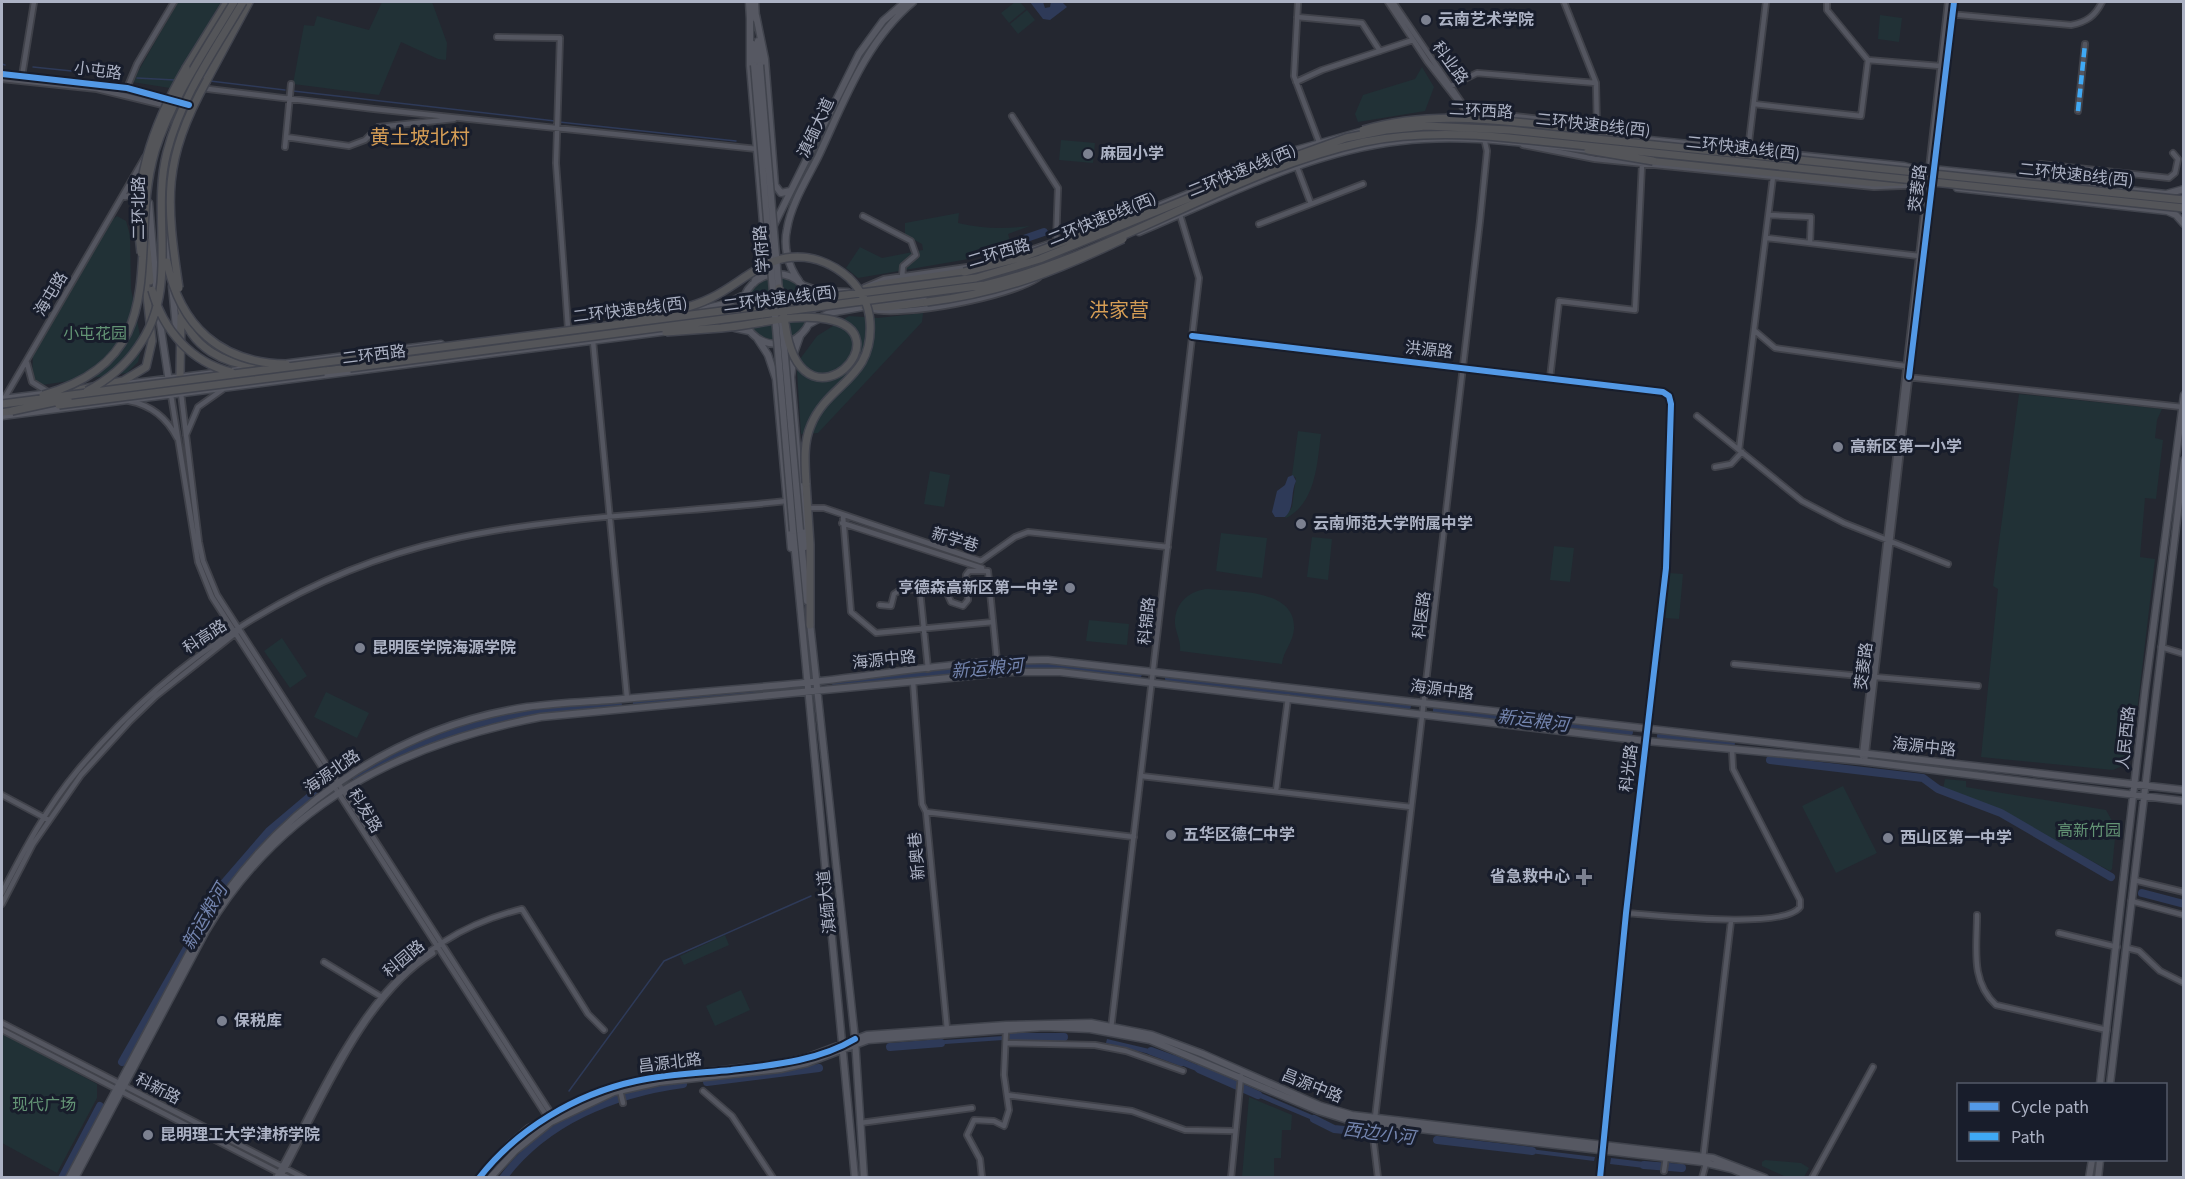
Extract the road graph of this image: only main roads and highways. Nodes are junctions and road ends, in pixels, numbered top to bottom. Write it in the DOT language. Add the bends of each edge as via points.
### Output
graph roads {
  1 [pos="228,2"];
  2 [pos="234,2"];
  3 [pos="243,2"];
  4 [pos="248,2"];
  5 [pos="749,2"];
  6 [pos="755,2"];
  7 [pos="904,2"];
  8 [pos="913,2"];
  9 [pos="753,15"];
  10 [pos="757,65"];
  11 [pos="1614,136"];
  12 [pos="1548,142"];
  13 [pos="1330,143"];
  14 [pos="1931,171"];
  15 [pos="774,174"];
  16 [pos="759,176"];
  17 [pos="1948,179"];
  18 [pos="1902,182"];
  19 [pos="1930,183"];
  20 [pos="792,188"];
  21 [pos="2184,189"];
  22 [pos="2132,190"];
  23 [pos="1191,197"];
  24 [pos="2184,201"];
  25 [pos="2130,207"];
  26 [pos="2184,207"];
  27 [pos="1172,214"];
  28 [pos="2184,224"];
  29 [pos="161,226"];
  30 [pos="146,227"];
  31 [pos="762,256"];
  32 [pos="754,283"];
  33 [pos="800,283"];
  34 [pos="779,288"];
  35 [pos="861,290"];
  36 [pos="746,294"];
  37 [pos="864,306"];
  38 [pos="181,308"];
  39 [pos="687,312"];
  40 [pos="809,324"];
  41 [pos="690,328"];
  42 [pos="570,329"];
  43 [pos="749,331"];
  44 [pos="630,332"];
  45 [pos="800,336"];
  46 [pos="757,338"];
  47 [pos="345,360"];
  48 [pos="264,366"];
  49 [pos="324,371"];
  50 [pos="791,373"];
  51 [pos="775,376"];
  52 [pos="180,377"];
  53 [pos="168,379"];
  54 [pos="73,391"];
  55 [pos="181,393"];
  56 [pos="171,395"];
  57 [pos="2184,396"];
  58 [pos="2,403"];
  59 [pos="2182,407"];
  60 [pos="12,411"];
  61 [pos="2,414"];
  62 [pos="2184,460"];
  63 [pos="806,508"];
  64 [pos="796,531"];
  65 [pos="810,625"];
  66 [pos="802,626"];
  67 [pos="817,681"];
  68 [pos="807,682"];
  69 [pos="818,691"];
  70 [pos="808,692"];
  71 [pos="1864,757"];
  72 [pos="2135,784"];
  73 [pos="2145,785"];
  74 [pos="2184,790"];
  75 [pos="2133,795"];
  76 [pos="2143,797"];
  77 [pos="2184,801"];
  78 [pos="1111,1029"];
  79 [pos="855,1042"];
  80 [pos="844,1048"];
  81 [pos="2100,1083"];
  82 [pos="2109,1083"];
  83 [pos="120,1087"];
  84 [pos="551,1119"];
  85 [pos="1602,1147"];
  86 [pos="1705,1160"];
  87 [pos="2091,1161"];
  88 [pos="2100,1161"];
  89 [pos="1745,1174"];
  90 [pos="69,1178"];
  91 [pos="75,1178"];
  92 [pos="479,1178"];
  93 [pos="490,1178"];
  94 [pos="855,1178"];
  95 [pos="864,1178"];
  96 [pos="1754,1178"];
  97 [pos="1765,1178"];
  98 [pos="2089,1178"];
  99 [pos="2098,1178"];
  1 -- 53 [label="main road, 二环北路" via="170,108 156,151 149,204"];
  1 -- 54 [label="highway, bridge" via="178,80 149,146 140,186 137,216 152,341 146,368 123,381"];
  2 -- 30 [label="highway, bridge" via="164,128 149,177"];
  3 -- 29 [label="highway, bridge" via="193,88 172,135 162,175"];
  4 -- 38 [label="highway, bridge" via="194,104 174,158 168,210"];
  4 -- 52 [label="main road, 二环北路" via="185,113 169,164 165,204"];
  5 -- 9 [label="main road, 学府路"];
  6 -- 9 [label="main road, 学府路"];
  7 -- 20 [label="main road, 滇缅大道" via="883,21 858,54"];
  8 -- 33 [label="main road, 滇缅大道" via="888,25 861,65 792,211 786,246 790,266"];
  9 -- 10 [label="main road, 学府路"];
  9 -- 15 [label="main road" via="765,59"];
  9 -- 16 [label="main road, 学府路" via="749,61"];
  10 -- 34 [label="main road, 学府路, bridge"];
  10 -- 64 [label="main road, 学府路, bridge"];
  11 -- 13 [label="highway, bridge" via="1574,128 1426,118 1380,126"];
  11 -- 14 [label="main road, 二环西路"];
  11 -- 35 [label="main road, 二环西路" via="1475,123 1426,122 1377,128 1319,142 983,273"];
  12 -- 18 [label="highway, bridge" via="1642,160 1882,184"];
  12 -- 26 [label="highway, 二环快速A线(西), bridge"];
  12 -- 27 [label="highway, 二环快速A线(西), bridge" via="1444,134 1379,140 1308,159"];
  13 -- 23 [label="highway, 二环快速B线(西), bridge"];
  13 -- 24 [label="highway, 二环快速B线(西), bridge" via="1410,127 1474,127"];
  14 -- 17 [label="main road"];
  14 -- 22 [label="main road"];
  15 -- 16 [label="main road" via="768,180"];
  15 -- 20 [label="main road" via="779,191 786,193"];
  16 -- 31 [label="main road, 学府路"];
  17 -- 19 [label="main road"];
  17 -- 24 [label="main road, bridge"];
  17 -- 26 [label="main road, bridge"];
  18 -- 19 [label="main road, 二环西路"];
  18 -- 37 [label="main road, 二环西路" via="1485,140 1435,138 1388,142 1297,167 1054,267 979,290"];
  19 -- 25 [label="main road"];
  20 -- 31 [label="main road, 滇缅大道"];
  21 -- 22 [label="main road" via="2169,194"];
  22 -- 25 [label="main road" via="2138,194 2138,200"];
  23 -- 35 [label="highway, bridge" via="1125,217 1020,258"];
  23 -- 42 [label="highway, 二环快速B线(西), bridge" via="1040,259 984,277"];
  25 -- 28 [label="main road" via="2169,211"];
  27 -- 37 [label="highway, bridge" via="1028,281 980,294 889,307"];
  27 -- 44 [label="highway, 二环快速A线(西), bridge" via="1043,267 993,283"];
  29 -- 47 [label="highway, bridge" via="179,302 212,341 238,356 263,363"];
  29 -- 60 [label="highway, bridge" via="160,300 151,326 132,355 112,375 86,391 51,404"];
  30 -- 49 [label="highway, bridge" via="156,303 173,334 193,354 218,369 239,374"];
  30 -- 58 [label="highway, bridge" via="138,304 127,332 112,354 76,383 48,394"];
  31 -- 32 [label="main road, 学府路"];
  32 -- 33 [label="main road" via="775,274"];
  32 -- 36 [label="main road"];
  33 -- 35 [label="main road, 二环西路" via="826,292"];
  33 -- 40 [label="main road" via="812,303"];
  34 -- 44 [label="highway, bridge" via="783,312 785,324 788,338 802,366 826,378 846,370 855,355 852,334 842,324 826,319 803,318 793,319 782,321 751,325 713,329"];
  34 -- 64 [label="main road, 学府路, bridge"];
  35 -- 37 [label="main road" via="856,300"];
  36 -- 39 [label="main road, 二环西路" via="724,305"];
  36 -- 43 [label="main road" via="742,313"];
  37 -- 40 [label="main road, 二环西路" via="825,314"];
  38 -- 48 [label="highway" via="193,335 214,355 236,364"];
  38 -- 52 [label="highway"];
  39 -- 41 [label="main road" via="695,319"];
  39 -- 42 [label="main road, 二环西路"];
  40 -- 45 [label="main road"];
  41 -- 43 [label="main road, 二环西路"];
  41 -- 55 [label="main road, 二环西路"];
  42 -- 47 [label="highway, 二环快速B线(西), bridge"];
  42 -- 48 [label="main road, 二环西路"];
  42 -- 63 [label="highway, bridge" via="695,305 783,258 810,258 833,267 853,282 869,316 870,339 860,368 823,407 811,426 805,453"];
  43 -- 46 [label="main road"];
  44 -- 49 [label="highway, 二环快速A线(西), bridge"];
  45 -- 46 [label="main road" via="781,344"];
  45 -- 50 [label="main road"];
  46 -- 51 [label="main road, 滇缅大道"];
  47 -- 58 [label="highway, bridge"];
  48 -- 52 [label="main road, 二环西路"];
  49 -- 60 [label="highway, bridge"];
  50 -- 51 [label="main road" via="782,367"];
  50 -- 63 [label="main road"];
  51 -- 66 [label="main road, 滇缅大道"];
  52 -- 53 [label="main road, 二环西路"];
  52 -- 55 [label="main road, 二环北路"];
  53 -- 54 [label="main road, 二环西路"];
  53 -- 56 [label="main road, 二环北路"];
  54 -- 58 [label="main road, 二环西路"];
  55 -- 56 [label="main road, 二环西路"];
  56 -- 61 [label="main road, 二环西路"];
  57 -- 59 [label="main road, 人民西路"];
  59 -- 72 [label="main road, 人民西路"];
  60 -- 61 [label="highway"];
  62 -- 73 [label="main road, 人民西路"];
  63 -- 65 [label="highway"];
  64 -- 65 [label="main road, 滇缅大道"];
  64 -- 66 [label="main road, 滇缅大道"];
  65 -- 67 [label="main road, 滇缅大道"];
  66 -- 68 [label="main road, 滇缅大道"];
  67 -- 68 [label="main road, 海源中路"];
  67 -- 69 [label="main road, 滇缅大道"];
  67 -- 71 [label="main road, 海源中路" via="997,661 1048,660 1648,727"];
  68 -- 70 [label="main road, 滇缅大道"];
  68 -- 83 [label="main road, 海源北路" via="527,707 484,717 394,748 336,783 267,843 225,891"];
  69 -- 70 [label="main road, 海源中路"];
  69 -- 71 [label="main road, 海源中路" via="1034,671 1732,750"];
  69 -- 79 [label="main road, 滇缅大道"];
  70 -- 80 [label="main road, 滇缅大道"];
  70 -- 83 [label="main road, 海源北路" via="511,723 445,741 340,790 270,847 221,907"];
  71 -- 72 [label="main road, 海源中路"];
  71 -- 75 [label="main road, 海源中路"];
  72 -- 73 [label="main road, 海源中路"];
  72 -- 75 [label="main road, 人民西路"];
  73 -- 74 [label="main road, 海源中路"];
  73 -- 76 [label="main road, 人民西路"];
  75 -- 76 [label="main road, 海源中路"];
  75 -- 81 [label="main road, 人民西路"];
  76 -- 77 [label="main road, 海源中路"];
  76 -- 82 [label="main road, 人民西路"];
  78 -- 79 [label="main road, 昌源中路" via="1063,1027"];
  78 -- 79 [label="main road, 昌源中路" via="1044,1022 867,1035"];
  78 -- 85 [label="main road, 昌源中路" via="1178,1049 1332,1110 1374,1120"];
  79 -- 80 [label="main road, 昌源北路"];
  79 -- 95 [label="main road, 滇缅大道"];
  80 -- 84 [label="main road, 昌源北路" via="780,1069 659,1082 620,1092"];
  80 -- 84 [label="main road, 昌源北路" via="779,1064 637,1081 613,1087"];
  80 -- 94 [label="main road, 滇缅大道"];
  83 -- 90 [label="main road, 海源北路"];
  83 -- 91 [label="main road, 海源北路"];
  84 -- 92 [label="main road, 昌源北路" via="508,1144"];
  84 -- 93 [label="main road, 昌源北路"];
  85 -- 86 [label="main road, 昌源中路"];
  85 -- 86 [label="main road, 昌源中路" via="1666,1159"];
  86 -- 89 [label="main road, 昌源中路"];
  87 -- 98 [label="main road"];
  88 -- 99 [label="main road"];
  89 -- 96 [label="main road, 昌源中路"];
  89 -- 97 [label="main road, 昌源中路"];
}
